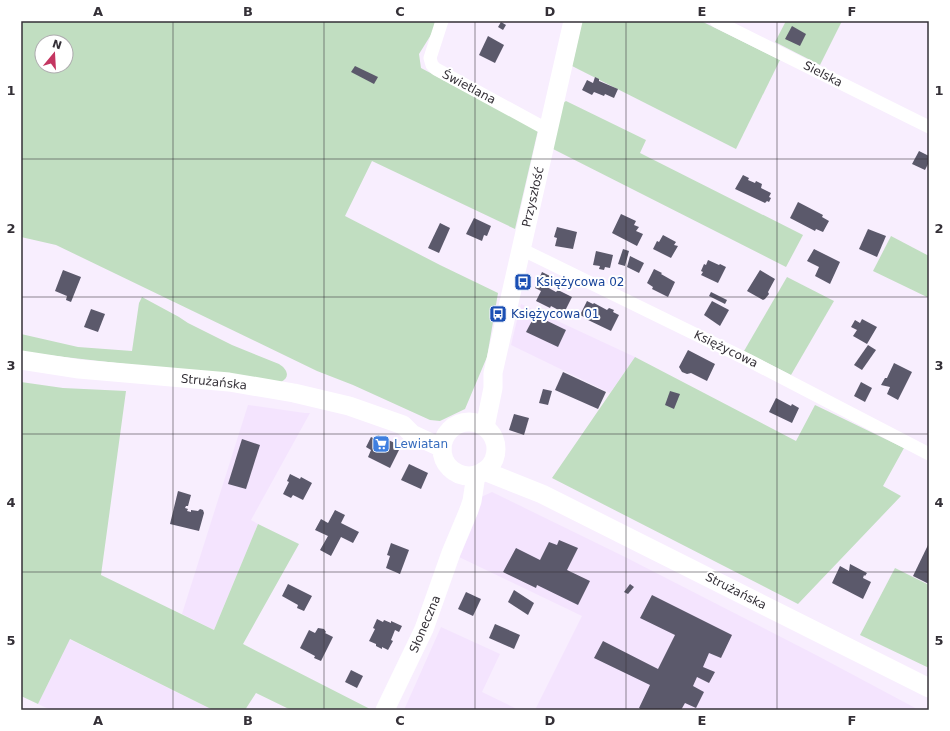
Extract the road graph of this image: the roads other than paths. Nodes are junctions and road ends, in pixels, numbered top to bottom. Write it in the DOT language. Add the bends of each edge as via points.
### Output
graph roads {
  1 [pos="442,21"];
  2 [pos="573,21"];
  3 [pos="716,21"];
  4 [pos="929,127"];
  5 [pos="548,130"];
  6 [pos="521,249"];
  7 [pos="21,360"];
  8 [pos="477,424"];
  9 [pos="444,440"];
  10 [pos="929,454"];
  11 [pos="495,455"];
  12 [pos="473,473"];
  13 [pos="542,494"];
  14 [pos="929,688"];
  15 [pos="385,710"];
  1 -- 5 [label="street, Świetlana" via="430,58 432,65"];
  2 -- 5 [label="main road, Przyszłość"];
  3 -- 4 [label="street, Sielska"];
  5 -- 6 [label="main road, Przyszłość"];
  6 -- 8 [label="main road, Przyszłość" via="493,373 485,384"];
  6 -- 10 [label="street, Księżycowa" via="748,360"];
  7 -- 9 [label="main road, Strużańska" via="79,369 229,382 294,392 348,406 404,425 412,434"];
  8 -- 9 [label="main road" via="462,422 454,426"];
  8 -- 11 [label="main road" via="491,432"];
  9 -- 12 [label="main road" via="442,455 451,469"];
  11 -- 12 [label="main road" via="493,462"];
  11 -- 13 [label="main road, Strużańska"];
  12 -- 13 [label="main road, Strużańska"];
  12 -- 15 [label="main road, Słoneczna" via="472,501 424,629"];
  13 -- 14 [label="main road, Strużańska"];
}
